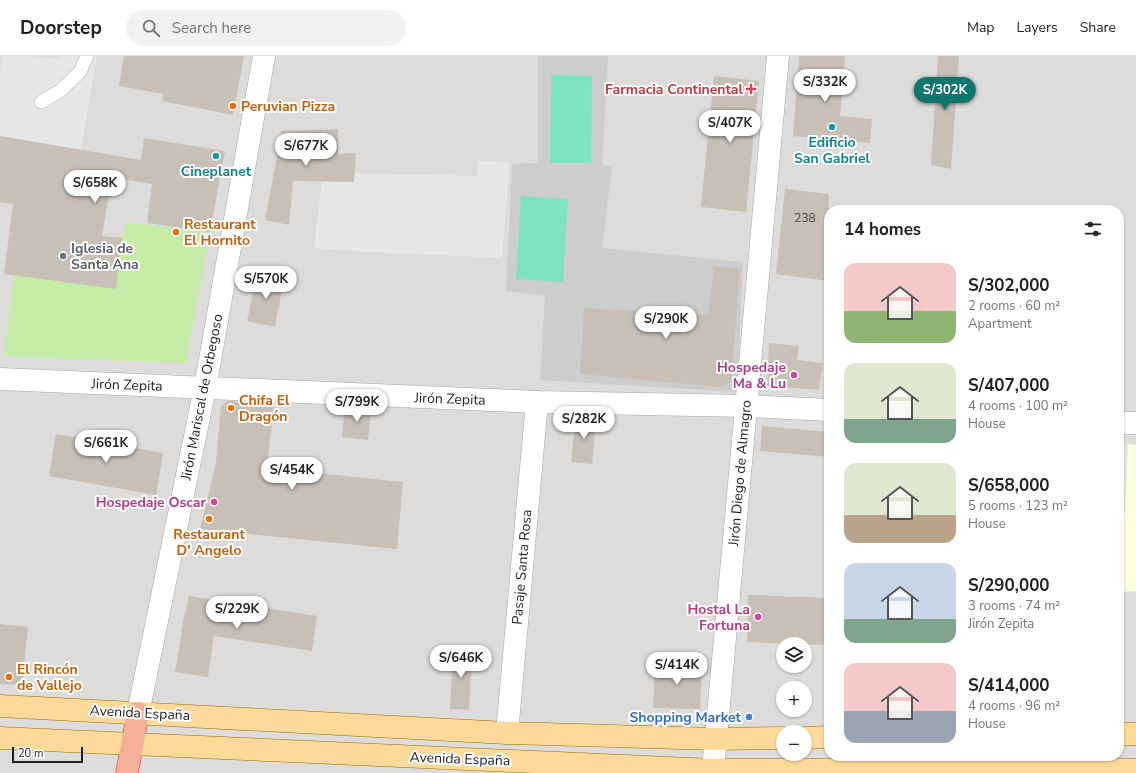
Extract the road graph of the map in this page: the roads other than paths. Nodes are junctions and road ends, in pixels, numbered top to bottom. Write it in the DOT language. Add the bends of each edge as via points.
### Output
graph roads {
  1 [pos="87,56"];
  2 [pos="264,56"];
  3 [pos="778,56"];
  4 [pos="41,102"];
  5 [pos="0,380"];
  6 [pos="205,388"];
  7 [pos="537,402"];
  8 [pos="747,406"];
  9 [pos="824,410"];
  10 [pos="1124,423"];
  11 [pos="1136,423"];
  12 [pos="0,706"];
  13 [pos="138,713"];
  14 [pos="507,733"];
  15 [pos="1124,734"];
  16 [pos="1136,734"];
  17 [pos="824,737"];
  18 [pos="0,738"];
  19 [pos="776,738"];
  20 [pos="812,738"];
  21 [pos="716,739"];
  22 [pos="132,744"];
  23 [pos="1136,770"];
  24 [pos="713,771"];
  25 [pos="127,773"];
  1 -- 4 [label="lane" via="80,72 60,91"];
  2 -- 6 [label="street, Jirón Mariscal de Orbegoso"];
  3 -- 8 [label="street, Jirón Diego de Almagro"];
  5 -- 6 [label="street, Jirón Zepita"];
  6 -- 7 [label="street, Jirón Zepita"];
  6 -- 13 [label="street, Jirón Mariscal de Orbegoso"];
  7 -- 8 [label="street, Jirón Zepita"];
  7 -- 14 [label="street, Pasaje Santa Rosa"];
  8 -- 9 [label="street, Jirón Zepita"];
  8 -- 21 [label="street, Jirón Diego de Almagro"];
  10 -- 11 [label="street"];
  12 -- 13 [label="main road, Avenida España"];
  13 -- 14 [label="main road, Avenida España"];
  13 -- 22 [label="highway"];
  14 -- 21 [label="main road, Avenida España"];
  15 -- 16 [label="main road"];
  17 -- 20 [label="main road"];
  18 -- 22 [label="main road, Avenida España"];
  19 -- 21 [label="main road, Avenida España"];
  21 -- 24 [label="street, Jirón Diego de Almagro"];
  22 -- 24 [label="main road, Avenida España"];
  22 -- 25 [label="highway"];
  23 -- 24 [label="main road, Avenida España"];
}
